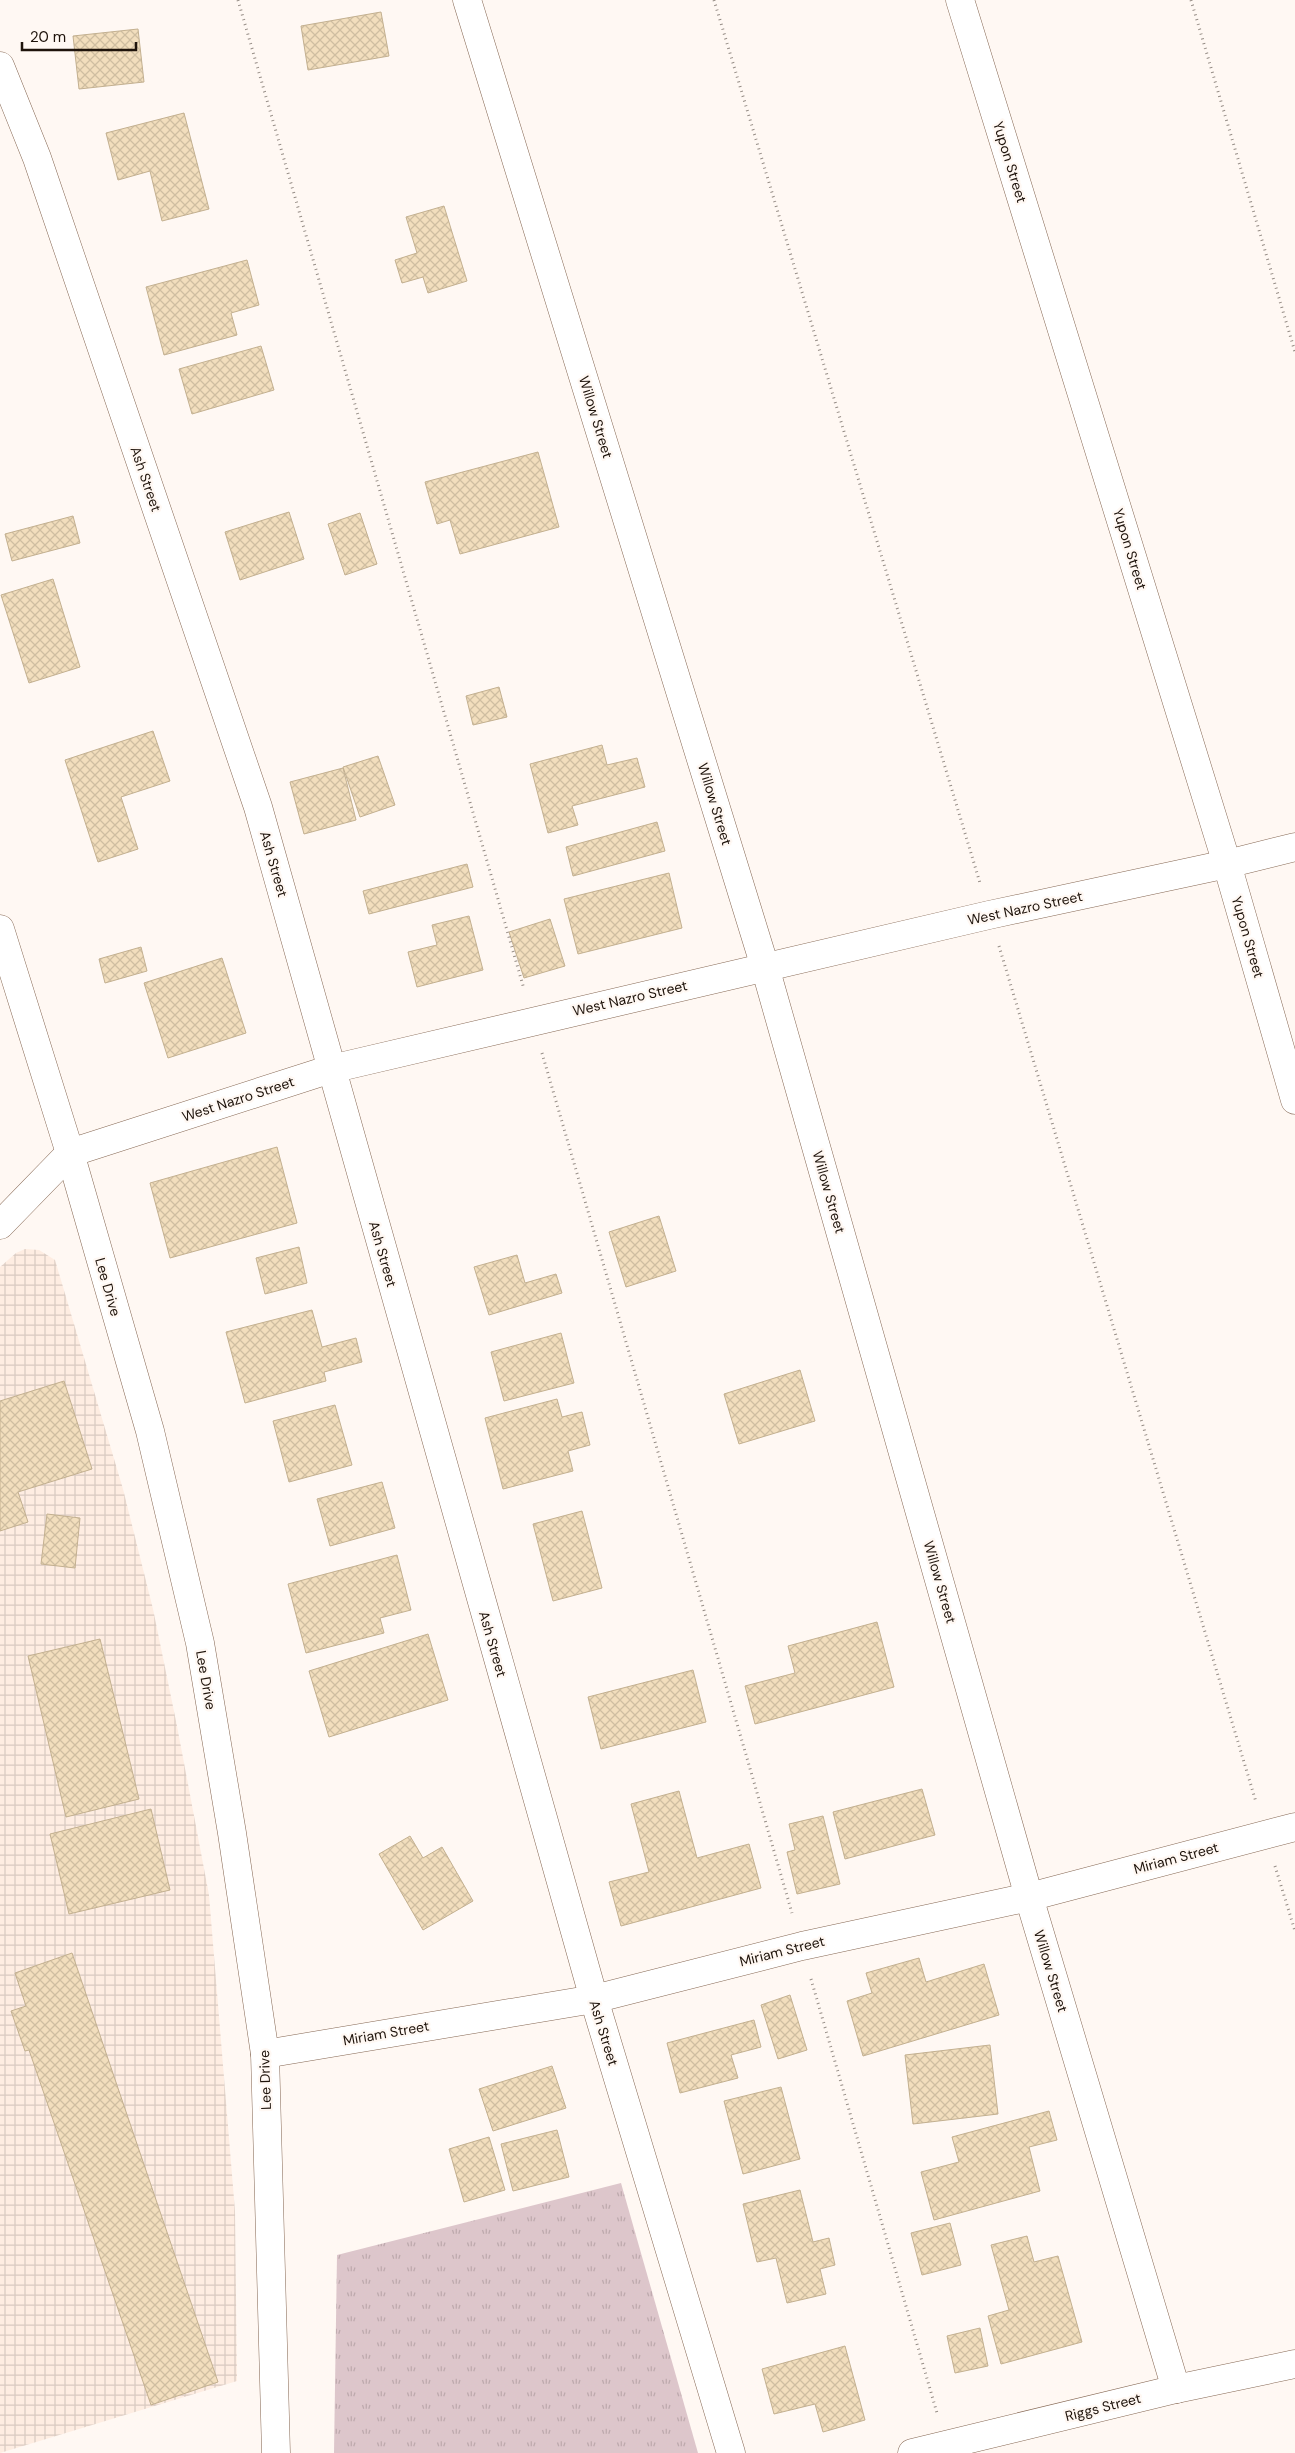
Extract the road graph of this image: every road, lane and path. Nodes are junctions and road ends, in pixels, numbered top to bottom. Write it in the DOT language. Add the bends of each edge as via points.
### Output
graph roads {
  1 [pos="238,0"];
  2 [pos="467,0"];
  3 [pos="714,0"];
  4 [pos="960,0"];
  5 [pos="1191,0"];
  6 [pos="0,66"];
  7 [pos="1295,352"];
  8 [pos="1295,847"];
  9 [pos="1227,864"];
  10 [pos="989,915"];
  11 [pos="0,930"];
  12 [pos="766,967"];
  13 [pos="533,1021"];
  14 [pos="331,1069"];
  15 [pos="1295,1100"];
  16 [pos="70,1152"];
  17 [pos="0,1225"];
  18 [pos="1295,1827"];
  19 [pos="1266,1834"];
  20 [pos="1029,1897"];
  21 [pos="1295,1931"];
  22 [pos="802,1946"];
  23 [pos="594,1998"];
  24 [pos="265,2054"];
  25 [pos="1295,2364"];
  26 [pos="1176,2389"];
  27 [pos="946,2444"];
  28 [pos="276,2453"];
  29 [pos="731,2453"];
  30 [pos="912,2453"];
  1 -- 13 [label="path"];
  2 -- 12 [label="street, Willow Street"];
  3 -- 10 [label="path"];
  4 -- 9 [label="street, Yupon Street"];
  5 -- 7 [label="path"];
  6 -- 14 [label="street, Ash Street" via="37,158 258,807"];
  8 -- 9 [label="street, West Nazro Street"];
  9 -- 10 [label="street, West Nazro Street"];
  9 -- 15 [label="street, Yupon Street"];
  10 -- 12 [label="street, West Nazro Street"];
  10 -- 19 [label="path"];
  11 -- 16 [label="street, Lee Drive"];
  12 -- 13 [label="street, West Nazro Street"];
  12 -- 20 [label="street, Willow Street"];
  13 -- 14 [label="street, West Nazro Street"];
  13 -- 22 [label="path"];
  14 -- 16 [label="street, West Nazro Street"];
  14 -- 23 [label="street, Ash Street"];
  16 -- 17 [label="street, West Nazro Street"];
  16 -- 24 [label="street, Lee Drive" via="150,1431 200,1643"];
  18 -- 19 [label="street, Miriam Street"];
  19 -- 20 [label="street, Miriam Street"];
  19 -- 21 [label="path"];
  20 -- 22 [label="street, Miriam Street"];
  20 -- 26 [label="street, Willow Street"];
  22 -- 23 [label="street, Miriam Street"];
  22 -- 27 [label="path"];
  23 -- 24 [label="street, Miriam Street"];
  23 -- 29 [label="street, Ash Street"];
  24 -- 28 [label="street, Lee Drive"];
  25 -- 26 [label="street, Riggs Street"];
  26 -- 27 [label="street, Riggs Street"];
  27 -- 30 [label="street, Riggs Street"];
}
